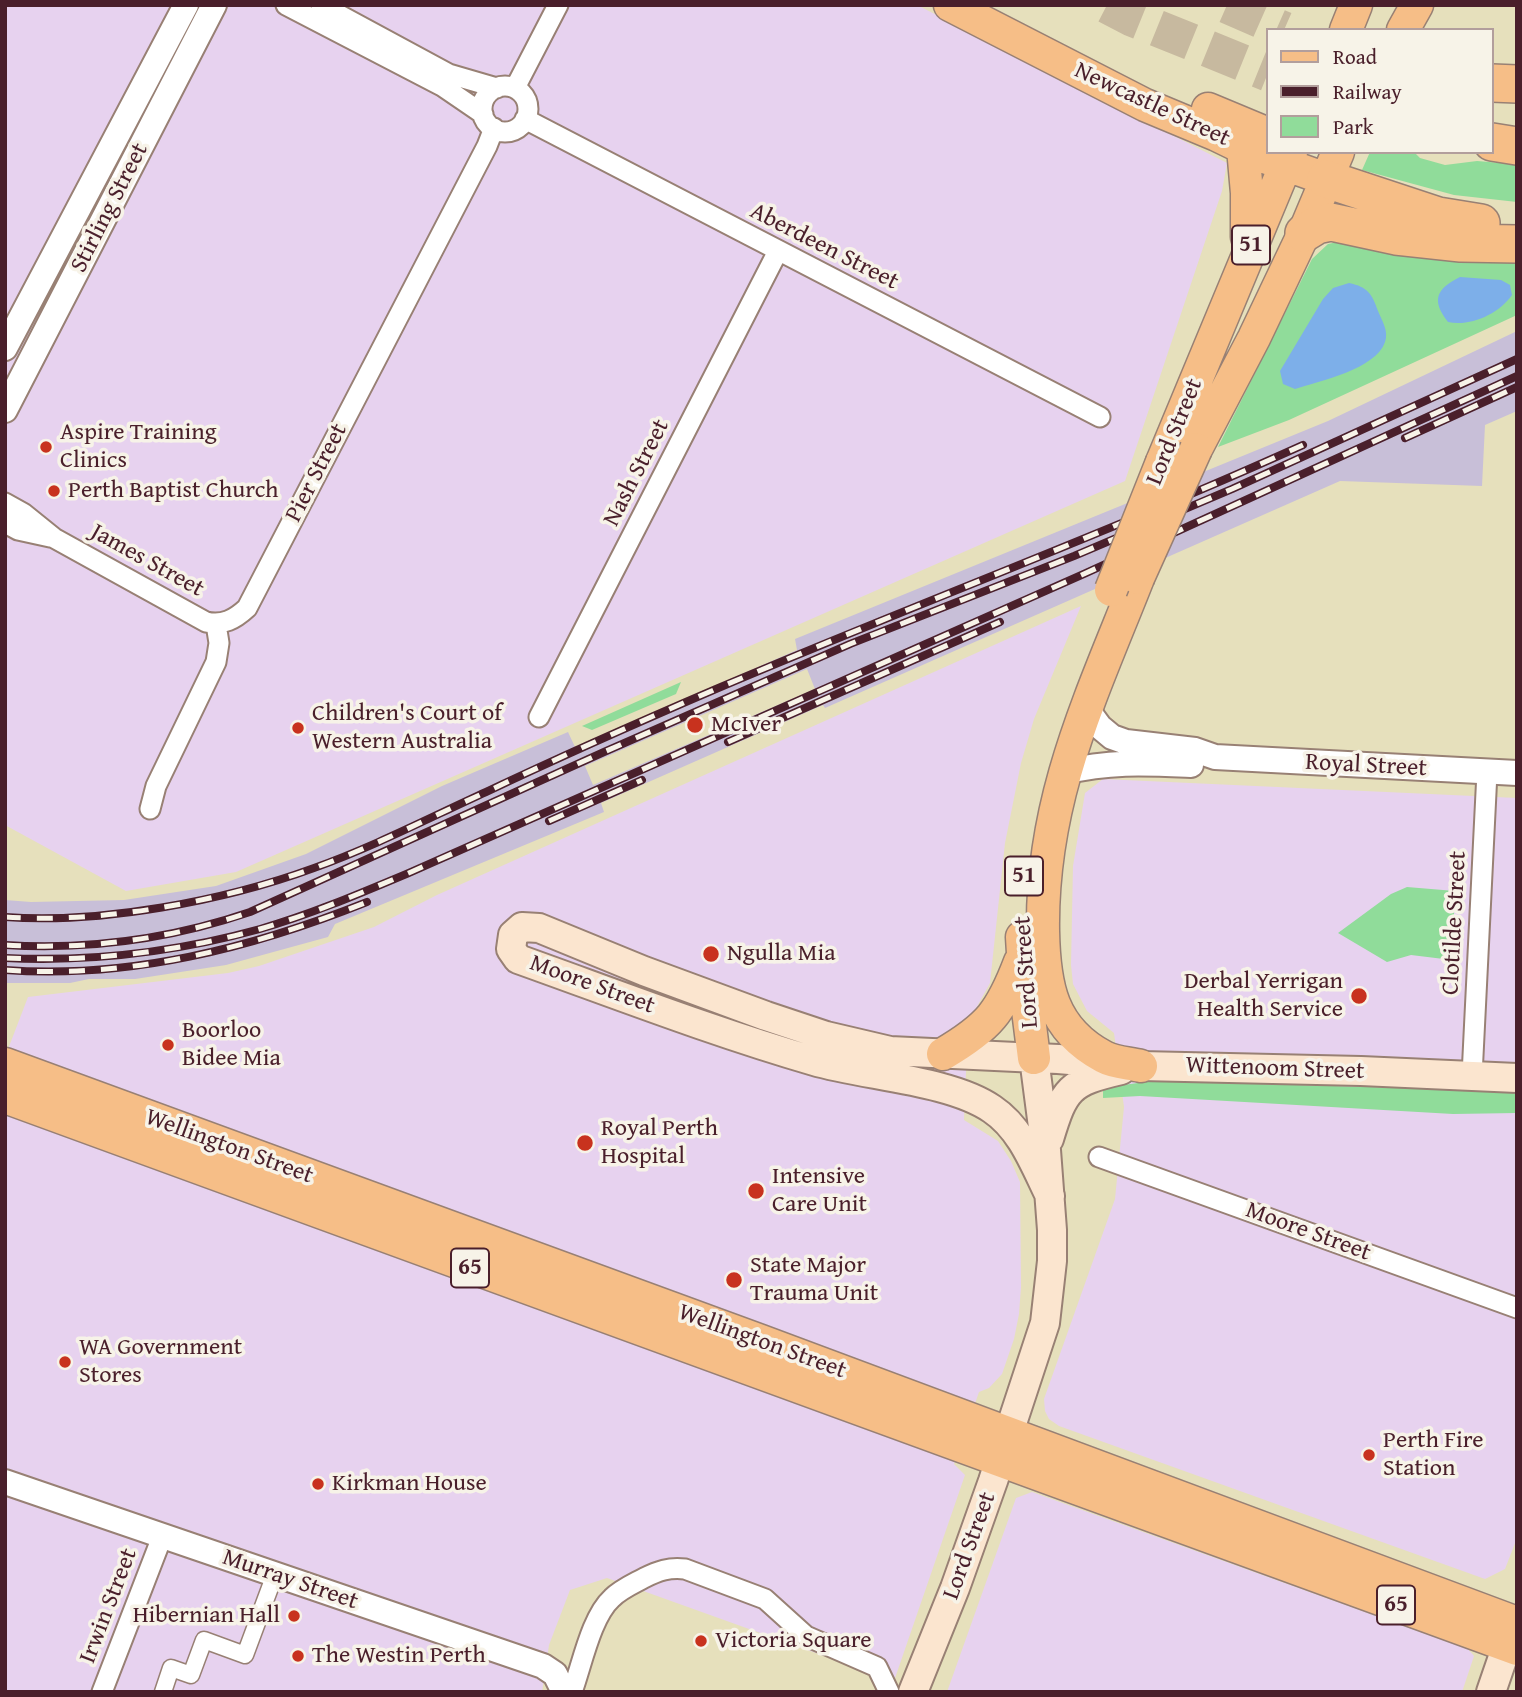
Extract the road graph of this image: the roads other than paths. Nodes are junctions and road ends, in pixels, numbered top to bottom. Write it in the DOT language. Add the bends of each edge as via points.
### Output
graph roads {
  1 [pos="186,5"];
  2 [pos="214,5"];
  3 [pos="286,5"];
  4 [pos="321,5"];
  5 [pos="558,5"];
  6 [pos="950,5"];
  7 [pos="1356,5"];
  8 [pos="1417,5"];
  9 [pos="987,11"];
  10 [pos="1347,28"];
  11 [pos="1405,28"];
  12 [pos="506,88"];
  13 [pos="525,119"];
  14 [pos="1494,120"];
  15 [pos="488,121"];
  16 [pos="1517,121"];
  17 [pos="1256,141"];
  18 [pos="1494,142"];
  19 [pos="1517,146"];
  20 [pos="1292,157"];
  21 [pos="1332,166"];
  22 [pos="1517,229"];
  23 [pos="1304,233"];
  24 [pos="1517,244"];
  25 [pos="778,251"];
  26 [pos="1246,257"];
  27 [pos="5,348"];
  28 [pos="5,410"];
  29 [pos="1100,417"];
  30 [pos="5,503"];
  31 [pos="5,523"];
  32 [pos="54,538"];
  33 [pos="1124,584"];
  34 [pos="216,624"];
  35 [pos="1086,708"];
  36 [pos="539,717"];
  37 [pos="1215,757"];
  38 [pos="1064,772"];
  39 [pos="1487,772"];
  40 [pos="1517,773"];
  41 [pos="150,809"];
  42 [pos="1022,954"];
  43 [pos="943,1054"];
  44 [pos="1034,1058"];
  45 [pos="1141,1066"];
  46 [pos="6,1068"];
  47 [pos="1472,1076"];
  48 [pos="1517,1078"];
  49 [pos="5,1097"];
  50 [pos="1045,1150"];
  51 [pos="1099,1157"];
  52 [pos="1050,1196"];
  53 [pos="1517,1308"];
  54 [pos="1004,1448"];
  55 [pos="5,1482"];
  56 [pos="162,1537"];
  57 [pos="271,1585"];
  58 [pos="1515,1632"];
  59 [pos="102,1692"];
  60 [pos="163,1692"];
  61 [pos="564,1692"];
  62 [pos="572,1692"];
  63 [pos="890,1692"];
  64 [pos="913,1692"];
  65 [pos="1490,1692"];
  1 -- 27 [label="street, Stirling Street"];
  2 -- 28 [label="street, Stirling Street"];
  3 -- 15 [label="street" via="442,86"];
  4 -- 12 [label="street" via="449,74"];
  5 -- 12 [label="street"];
  6 -- 9 [label="main road, Newcastle Street"];
  7 -- 10 [label="main road"];
  8 -- 11 [label="main road"];
  9 -- 17 [label="main road, Newcastle Street" via="1172,94"];
  12 -- 13 [label="street" via="525,98"];
  12 -- 15 [label="street" via="486,96 482,108"];
  13 -- 15 [label="street" via="508,131"];
  13 -- 25 [label="street, Aberdeen Street"];
  14 -- 16 [label="highway"];
  15 -- 34 [label="street, Pier Street" via="487,146 247,608"];
  17 -- 26 [label="main road"];
  18 -- 19 [label="highway"];
  20 -- 21 [label="main road, Newcastle Street"];
  20 -- 26 [label="main road, Lord Street / 51"];
  21 -- 22 [label="highway" via="1438,216"];
  21 -- 23 [label="main road, Lord Street / 51"];
  23 -- 24 [label="highway" via="1331,222 1409,237"];
  23 -- 33 [label="main road, Lord Street / 51, bridge"];
  25 -- 29 [label="street, Aberdeen Street"];
  25 -- 36 [label="street, Nash Street"];
  26 -- 33 [label="main road, Lord Street / 51, bridge" via="1162,462"];
  30 -- 32 [label="street, James Street"];
  31 -- 32 [label="street, James Street"];
  32 -- 34 [label="street, James Street"];
  33 -- 35 [label="main road, Lord Street / 51"];
  33 -- 42 [label="main road, Lord Street / 51" via="1054,734 1039,789 1023,884"];
  34 -- 41 [label="street" via="216,662 156,786"];
  35 -- 37 [label="street, Royal Street" via="1112,737"];
  35 -- 38 [label="main road, Lord Street / 51"];
  37 -- 38 [label="street, Royal Street" via="1193,765 1128,762"];
  37 -- 39 [label="street, Royal Street"];
  38 -- 45 [label="main road, Lord Street / 51" via="1048,847 1044,900 1049,995 1061,1019 1087,1046 1107,1059"];
  39 -- 40 [label="street, Royal Street"];
  39 -- 47 [label="street, Clotilde Street"];
  42 -- 43 [label="main road" via="1000,1008 970,1038"];
  42 -- 44 [label="main road, Lord Street / 51"];
  43 -- 44 [label="main road, Moore Street"];
  43 -- 52 [label="main road, Moore Street" via="890,1051 826,1036 539,928 522,927 510,940 518,959 757,1044 817,1063 955,1092 990,1107 1020,1137"];
  44 -- 45 [label="main road, Wittenoom Street / 51"];
  44 -- 50 [label="main road, Lord Street"];
  45 -- 47 [label="main road, Wittenoom Street / 51"];
  45 -- 50 [label="main road" via="1093,1077 1070,1089 1059,1106"];
  46 -- 54 [label="main road, Wellington Street / 65" via="761,1341"];
  47 -- 48 [label="main road, Wittenoom Street / 51"];
  49 -- 54 [label="main road, Wellington Street / 65"];
  50 -- 52 [label="main road, Lord Street"];
  51 -- 53 [label="street, Moore Street"];
  52 -- 54 [label="main road, Lord Street" via="1052,1261 1045,1323"];
  54 -- 58 [label="main road, Wellington Street / 65" via="1227,1514"];
  54 -- 64 [label="main road, Lord Street"];
  55 -- 56 [label="street, Murray Street"];
  56 -- 59 [label="street, Irwin Street"];
  56 -- 61 [label="street, Murray Street" via="543,1666 555,1674"];
  57 -- 60 [label="street" via="245,1655 204,1640 191,1675 171,1668"];
  58 -- 65 [label="main road"];
  62 -- 63 [label="street" via="600,1613 611,1598 673,1568 765,1599 806,1636 877,1667"];
}
